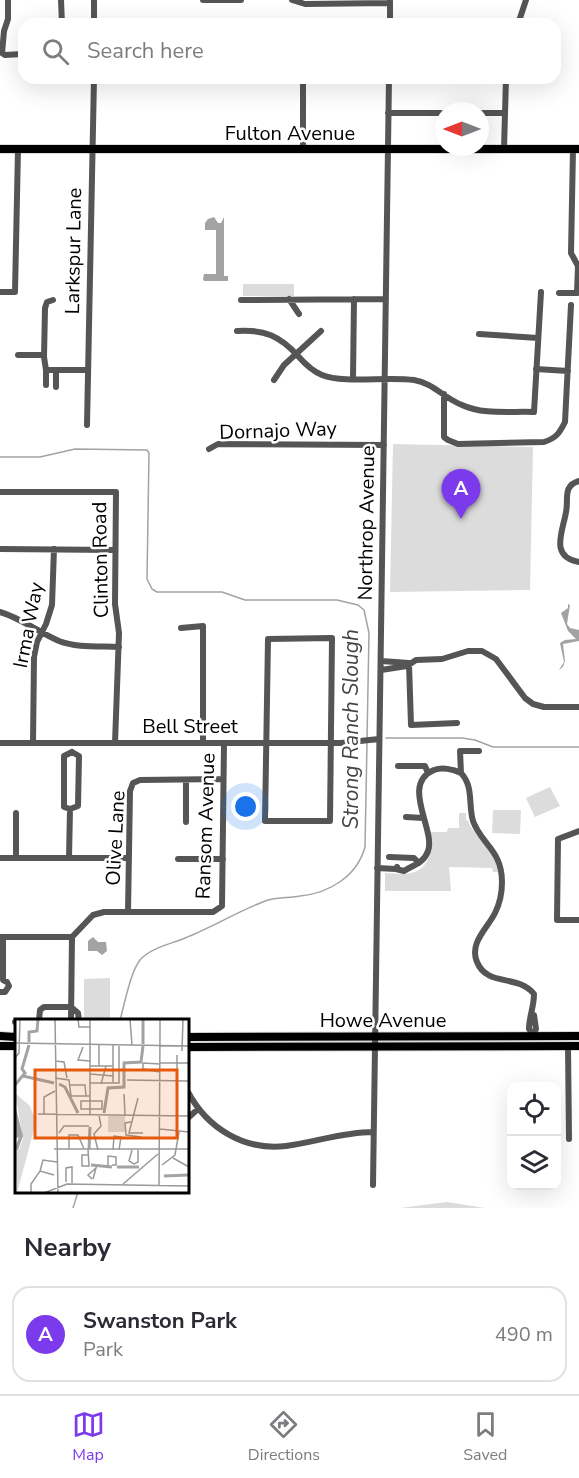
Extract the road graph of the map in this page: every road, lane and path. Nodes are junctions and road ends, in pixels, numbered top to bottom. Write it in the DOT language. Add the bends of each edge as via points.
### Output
graph roads {
  1 [pos="8,0"];
  2 [pos="61,0"];
  3 [pos="94,0"];
  4 [pos="203,0"];
  5 [pos="241,0"];
  6 [pos="292,0"];
  7 [pos="526,0"];
  8 [pos="390,1"];
  9 [pos="62,18"];
  10 [pos="94,18"];
  11 [pos="390,18"];
  12 [pos="520,18"];
  13 [pos="18,54"];
  14 [pos="93,84"];
  15 [pos="303,84"];
  16 [pos="389,84"];
  17 [pos="505,84"];
  18 [pos="388,113"];
  19 [pos="435,113"];
  20 [pos="489,113"];
  21 [pos="503,113"];
  22 [pos="0,149"];
  23 [pos="18,149"];
  24 [pos="91,149"];
  25 [pos="303,149"];
  26 [pos="504,149"];
  27 [pos="576,149"];
  28 [pos="388,150"];
  29 [pos="0,292"];
  30 [pos="541,292"];
  31 [pos="559,293"];
  32 [pos="289,299"];
  33 [pos="354,299"];
  34 [pos="386,299"];
  35 [pos="53,300"];
  36 [pos="241,300"];
  37 [pos="571,305"];
  38 [pos="299,314"];
  39 [pos="237,331"];
  40 [pos="321,331"];
  41 [pos="479,334"];
  42 [pos="538,338"];
  43 [pos="297,354"];
  44 [pos="18,355"];
  45 [pos="44,355"];
  46 [pos="536,369"];
  47 [pos="46,370"];
  48 [pos="56,370"];
  49 [pos="88,370"];
  50 [pos="568,371"];
  51 [pos="353,378"];
  52 [pos="384,379"];
  53 [pos="274,380"];
  54 [pos="46,385"];
  55 [pos="56,387"];
  56 [pos="444,394"];
  57 [pos="87,425"];
  58 [pos="384,445"];
  59 [pos="208,449"];
  60 [pos="579,481"];
  61 [pos="0,492"];
  62 [pos="0,549"];
  63 [pos="54,549"];
  64 [pos="115,550"];
  65 [pos="579,562"];
  66 [pos="0,612"];
  67 [pos="181,628"];
  68 [pos="42,632"];
  69 [pos="119,647"];
  70 [pos="381,662"];
  71 [pos="409,663"];
  72 [pos="398,665"];
  73 [pos="381,670"];
  74 [pos="579,707"];
  75 [pos="457,723"];
  76 [pos="379,739"];
  77 [pos="0,742"];
  78 [pos="33,742"];
  79 [pos="72,742"];
  80 [pos="115,743"];
  81 [pos="203,743"];
  82 [pos="224,743"];
  83 [pos="267,743"];
  84 [pos="331,743"];
  85 [pos="479,751"];
  86 [pos="72,752"];
  87 [pos="398,766"];
  88 [pos="428,773"];
  89 [pos="461,773"];
  90 [pos="186,780"];
  91 [pos="223,780"];
  92 [pos="69,809"];
  93 [pos="16,813"];
  94 [pos="406,817"];
  95 [pos="423,818"];
  96 [pos="186,822"];
  97 [pos="579,831"];
  98 [pos="389,857"];
  99 [pos="0,858"];
  100 [pos="16,858"];
  101 [pos="69,858"];
  102 [pos="129,858"];
  103 [pos="178,859"];
  104 [pos="223,859"];
  105 [pos="419,863"];
  106 [pos="377,868"];
  107 [pos="128,912"];
  108 [pos="579,920"];
  109 [pos="1,937"];
  110 [pos="72,937"];
  111 [pos="1,980"];
  112 [pos="0,992"];
  113 [pos="71,1007"];
  114 [pos="39,1019"];
  115 [pos="70,1019"];
  116 [pos="79,1019"];
  117 [pos="532,1034"];
  118 [pos="579,1036"];
  119 [pos="189,1037"];
  120 [pos="375,1037"];
  121 [pos="579,1044"];
  122 [pos="495,1046"];
  123 [pos="568,1046"];
  124 [pos="189,1047"];
  125 [pos="375,1047"];
  126 [pos="189,1094"];
  127 [pos="198,1109"];
  128 [pos="189,1117"];
  129 [pos="373,1132"];
  130 [pos="569,1139"];
  131 [pos="373,1185"];
  1 -- 13 [label="street" via="2,54"];
  2 -- 9 [label="street"];
  3 -- 10 [label="street"];
  4 -- 5 [label="street"];
  6 -- 8 [label="street" via="305,4"];
  7 -- 12 [label="street"];
  8 -- 11 [label="street"];
  14 -- 24 [label="street, Larkspur Lane"];
  15 -- 25 [label="street"];
  16 -- 18 [label="street, Northrop Avenue"];
  17 -- 21 [label="street"];
  18 -- 19 [label="street"];
  18 -- 28 [label="street, Northrop Avenue"];
  20 -- 21 [label="street"];
  21 -- 26 [label="street"];
  22 -- 23 [label="main road, Fulton Avenue"];
  23 -- 24 [label="main road, Fulton Avenue"];
  23 -- 29 [label="street" via="15,292"];
  24 -- 25 [label="main road, Fulton Avenue"];
  24 -- 49 [label="street, Larkspur Lane"];
  25 -- 28 [label="main road, Fulton Avenue"];
  26 -- 27 [label="main road, Fulton Avenue"];
  26 -- 28 [label="main road, Fulton Avenue"];
  27 -- 31 [label="street" via="570,253 578,266 578,293"];
  28 -- 34 [label="street, Northrop Avenue"];
  30 -- 42 [label="street"];
  32 -- 33 [label="street"];
  32 -- 36 [label="street"];
  32 -- 38 [label="street"];
  33 -- 34 [label="street"];
  33 -- 51 [label="street"];
  34 -- 52 [label="street, Northrop Avenue"];
  35 -- 45 [label="street" via="45,305"];
  37 -- 50 [label="street"];
  39 -- 43 [label="street" via="266,332"];
  40 -- 43 [label="street"];
  41 -- 42 [label="street"];
  42 -- 46 [label="street"];
  43 -- 51 [label="street" via="321,375"];
  43 -- 53 [label="street"];
  44 -- 45 [label="street"];
  45 -- 47 [label="street"];
  46 -- 50 [label="street"];
  46 -- 56 [label="street" via="534,412 476,410"];
  47 -- 48 [label="street"];
  47 -- 54 [label="street"];
  48 -- 49 [label="street"];
  48 -- 55 [label="street"];
  49 -- 57 [label="street, Larkspur Lane"];
  50 -- 56 [label="street" via="565,423 555,438 544,442 459,444 448,440 444,436"];
  51 -- 52 [label="street"];
  52 -- 56 [label="street" via="424,382"];
  52 -- 58 [label="street, Northrop Avenue"];
  58 -- 59 [label="street, Dornajo Way" via="218,444"];
  58 -- 70 [label="street, Northrop Avenue"];
  60 -- 65 [label="street" via="571,484 566,493 559,540 564,554"];
  61 -- 64 [label="street, Clinton Road" via="116,492"];
  62 -- 63 [label="street"];
  63 -- 64 [label="street"];
  63 -- 68 [label="street, Irma Way" via="52,605"];
  64 -- 69 [label="street, Clinton Road"];
  66 -- 68 [label="street"];
  67 -- 81 [label="street" via="203,626"];
  68 -- 69 [label="street" via="74,645"];
  68 -- 78 [label="street, Irma Way" via="34,657"];
  69 -- 80 [label="street, Clinton Road"];
  70 -- 72 [label="street"];
  70 -- 73 [label="street, Northrop Avenue"];
  71 -- 72 [label="street"];
  71 -- 74 [label="street" via="482,651 496,659 533,704"];
  71 -- 75 [label="street" via="411,725"];
  72 -- 73 [label="street"];
  73 -- 76 [label="street, Northrop Avenue"];
  76 -- 84 [label="street, Bell Street"];
  76 -- 106 [label="street, Northrop Avenue"];
  77 -- 78 [label="street, Bell Street"];
  78 -- 79 [label="street, Bell Street"];
  79 -- 80 [label="street, Bell Street"];
  79 -- 86 [label="street"];
  80 -- 81 [label="street, Bell Street"];
  81 -- 82 [label="street, Bell Street"];
  82 -- 83 [label="street, Bell Street"];
  82 -- 91 [label="street, Ransom Avenue"];
  83 -- 84 [label="street, Bell Street"];
  83 -- 84 [label="street" via="265,821 330,821"];
  83 -- 84 [label="street" via="268,639 332,638"];
  85 -- 89 [label="street" via="460,751"];
  86 -- 92 [label="street" via="64,756 64,807"];
  86 -- 92 [label="street" via="79,756 78,806"];
  87 -- 88 [label="street" via="425,766"];
  88 -- 89 [label="street" via="444,768"];
  88 -- 95 [label="street" via="420,789"];
  89 -- 117 [label="street" via="469,787 473,820 495,855 502,881 498,906 477,942 476,960 489,976 526,986 534,994 533,1018 529,1021"];
  90 -- 91 [label="street, Olive Lane"];
  90 -- 96 [label="street"];
  90 -- 102 [label="street, Olive Lane" via="133,783"];
  91 -- 104 [label="street, Ransom Avenue"];
  92 -- 101 [label="street"];
  93 -- 100 [label="street"];
  94 -- 95 [label="street"];
  95 -- 105 [label="street" via="430,847"];
  97 -- 108 [label="street" via="558,839 557,920"];
  98 -- 105 [label="street" via="414,858"];
  99 -- 100 [label="street"];
  100 -- 101 [label="street"];
  101 -- 102 [label="street"];
  102 -- 107 [label="street, Olive Lane"];
  103 -- 104 [label="street"];
  104 -- 107 [label="street, Ransom Avenue" via="219,909"];
  105 -- 106 [label="street" via="404,871"];
  106 -- 120 [label="street, Northrop Avenue"];
  107 -- 110 [label="street" via="96,914"];
  109 -- 110 [label="street"];
  109 -- 111 [label="street"];
  110 -- 113 [label="street"];
  111 -- 112 [label="street" via="9,988"];
  113 -- 114 [label="street" via="44,1007"];
  113 -- 115 [label="street"];
  113 -- 116 [label="street"];
  117 -- 118 [label="main road, Howe Avenue"];
  117 -- 120 [label="main road, Howe Avenue"];
  117 -- 122 [label="main road" via="528,1042"];
  119 -- 120 [label="main road, Howe Avenue"];
  120 -- 125 [label="street, Northrop Avenue"];
  121 -- 123 [label="main road, Howe Avenue"];
  122 -- 123 [label="main road, Howe Avenue"];
  122 -- 125 [label="main road, Howe Avenue"];
  123 -- 130 [label="street"];
  124 -- 125 [label="main road, Howe Avenue"];
  125 -- 129 [label="street, Northrop Avenue"];
  126 -- 127 [label="street"];
  127 -- 128 [label="street"];
  127 -- 129 [label="street" via="230,1136 260,1145 289,1146 354,1132"];
  129 -- 131 [label="street, Northrop Avenue"];
}
